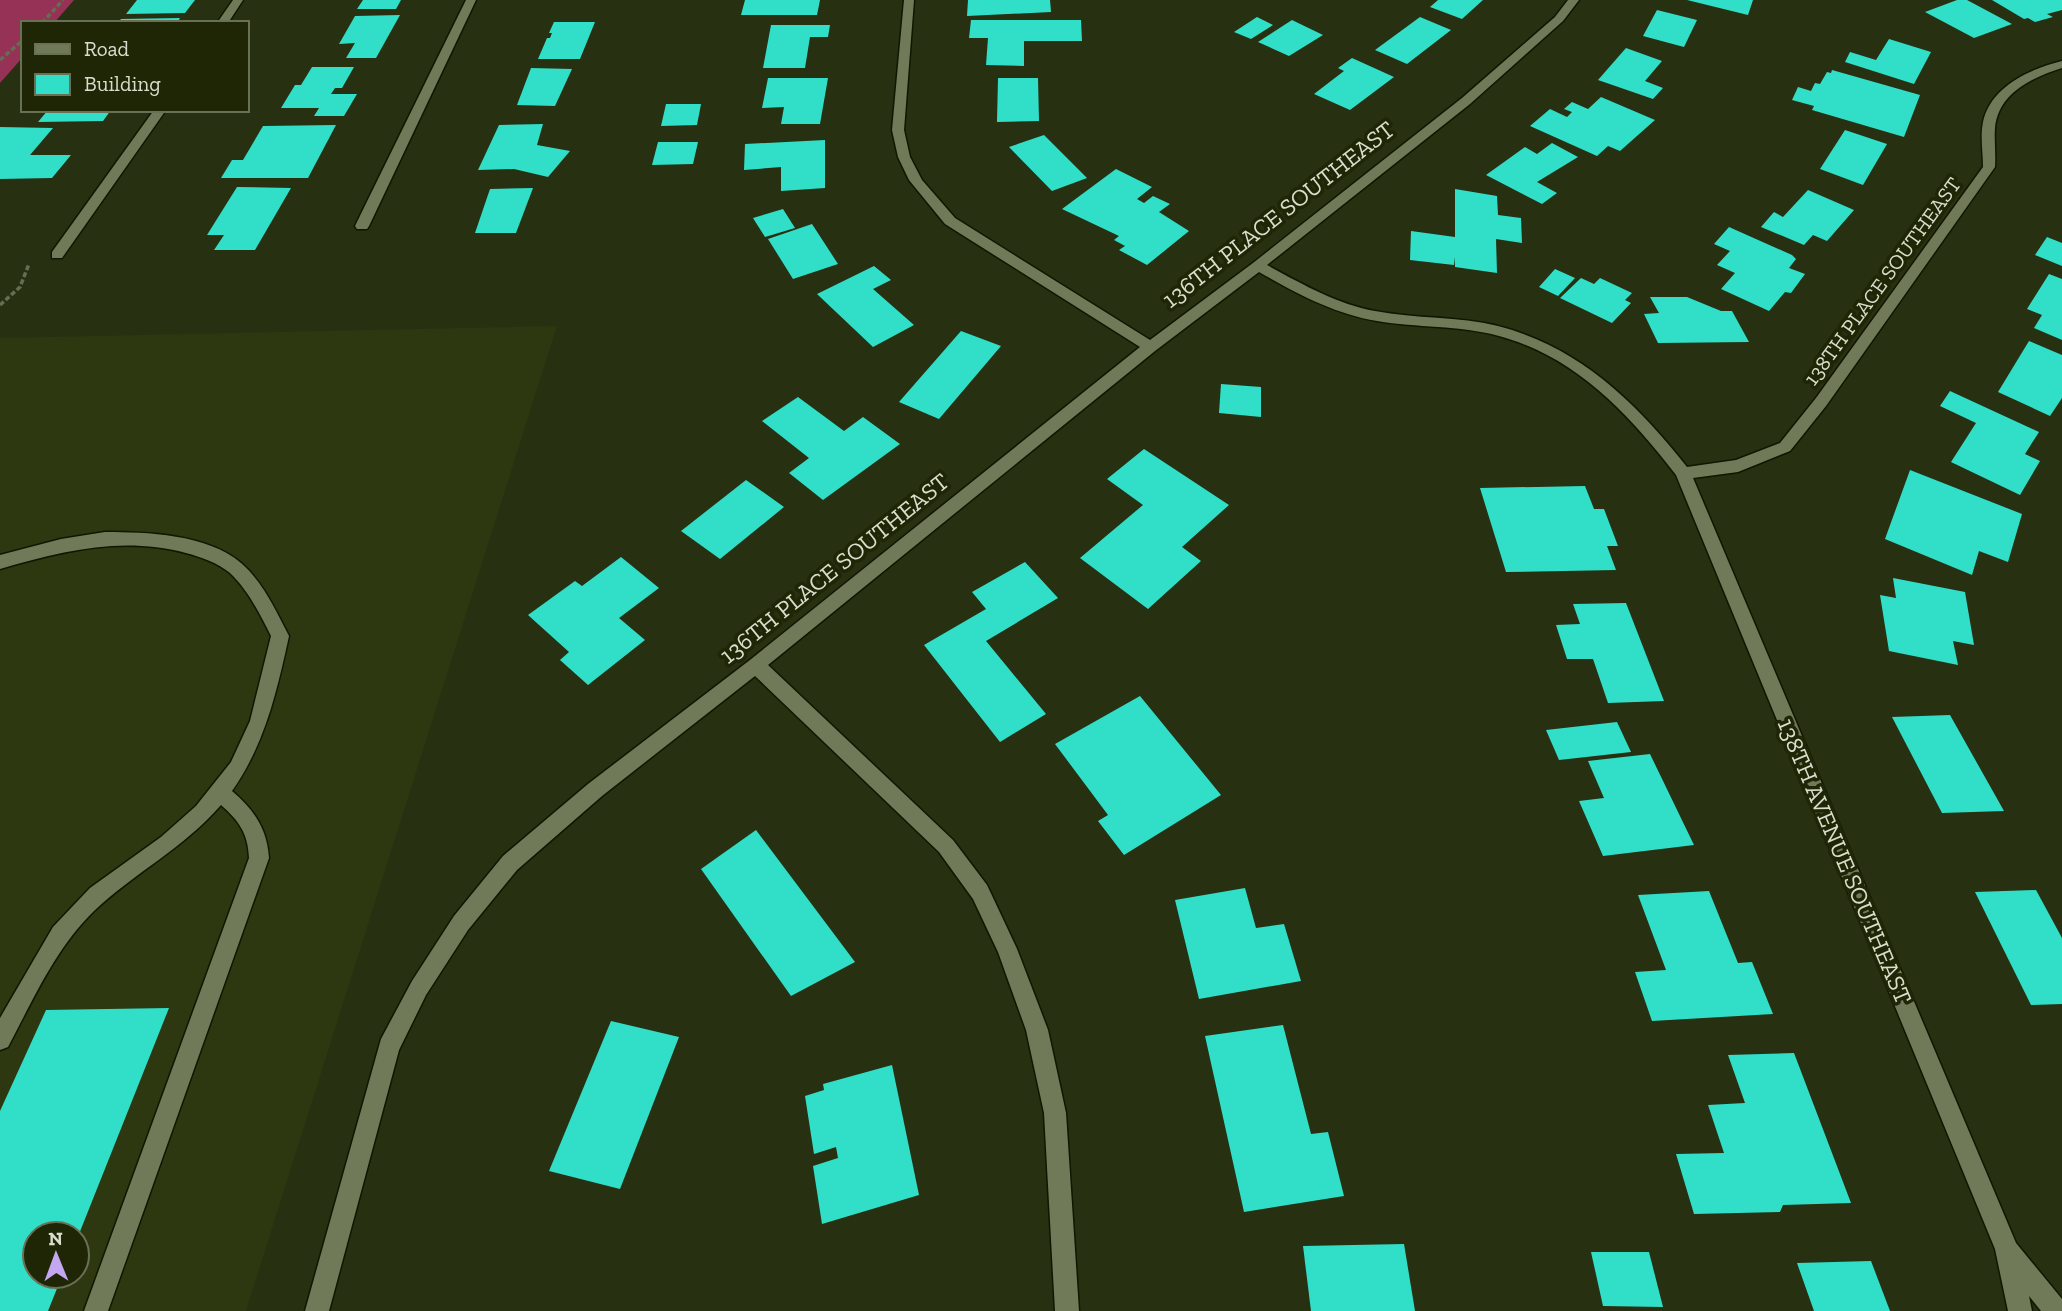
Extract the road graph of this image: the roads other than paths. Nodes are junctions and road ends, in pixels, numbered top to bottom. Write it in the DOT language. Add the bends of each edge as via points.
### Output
graph roads {
  1 [pos="238,0"];
  2 [pos="471,0"];
  3 [pos="909,0"];
  4 [pos="1574,0"];
  5 [pos="223,21"];
  6 [pos="2062,64"];
  7 [pos="159,112"];
  8 [pos="362,226"];
  9 [pos="57,255"];
  10 [pos="1258,266"];
  11 [pos="1150,346"];
  12 [pos="1683,473"];
  13 [pos="0,562"];
  14 [pos="756,665"];
  15 [pos="221,793"];
  16 [pos="0,1039"];
  17 [pos="2007,1249"];
  18 [pos="96,1311"];
  19 [pos="317,1311"];
  20 [pos="1066,1311"];
  21 [pos="2020,1311"];
  22 [pos="2056,1311"];
  1 -- 5 [label="street"];
  2 -- 8 [label="street"];
  3 -- 11 [label="street" via="898,130 900,151 911,176 950,221"];
  4 -- 10 [label="street, 136TH PLACE SOUTHEAST" via="1559,19 1466,101"];
  6 -- 12 [label="street, 138TH PLACE SOUTHEAST" via="2035,72 2010,88 1997,104 1989,123 1989,167 1785,447 1738,466"];
  7 -- 9 [label="street"];
  10 -- 11 [label="street, 136TH PLACE SOUTHEAST"];
  10 -- 12 [label="street, 138TH AVENUE SOUTHEAST" via="1354,312 1512,335 1579,365 1617,394"];
  11 -- 14 [label="street, 136TH PLACE SOUTHEAST"];
  12 -- 17 [label="street, 138TH AVENUE SOUTHEAST"];
  13 -- 15 [label="street" via="105,538 157,539 209,553 235,568 262,601 281,636 260,724"];
  14 -- 19 [label="street, 136TH PLACE SOUTHEAST" via="595,790 510,863 461,923 389,1046"];
  14 -- 20 [label="street" via="946,846 980,892 1037,1030 1055,1113"];
  15 -- 16 [label="street" via="179,834 85,906 52,947"];
  15 -- 18 [label="street" via="246,814 259,838 260,858"];
  17 -- 21 [label="street, 138TH AVENUE SOUTHEAST"];
  17 -- 22 [label="street, 138TH AVENUE SOUTHEAST"];
}
